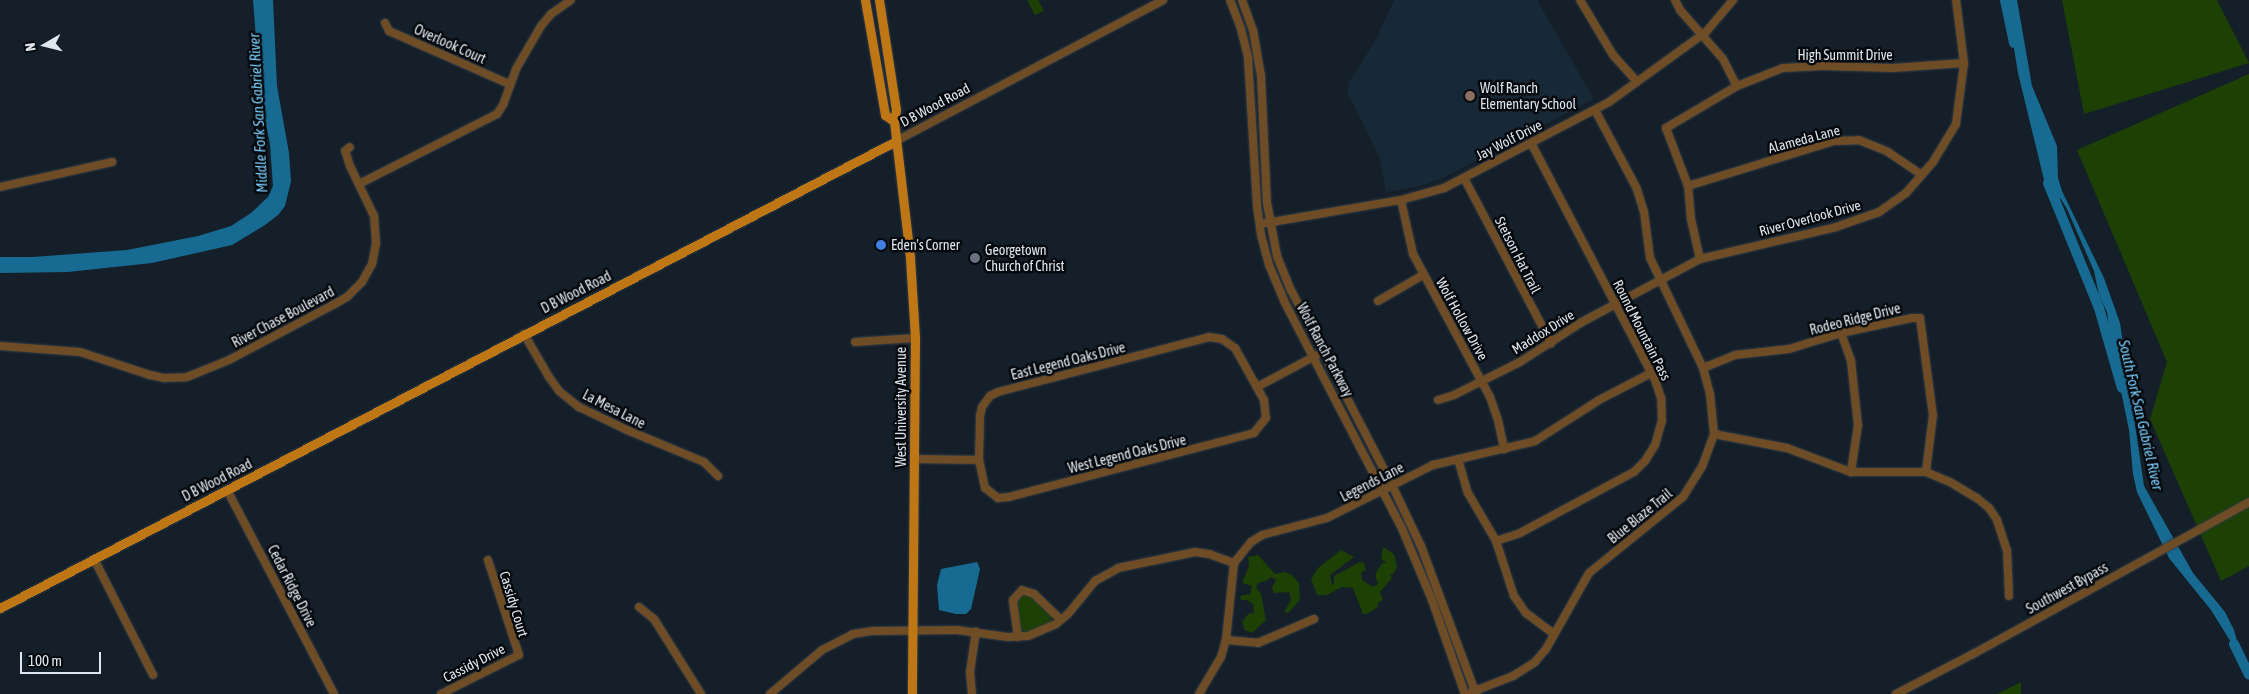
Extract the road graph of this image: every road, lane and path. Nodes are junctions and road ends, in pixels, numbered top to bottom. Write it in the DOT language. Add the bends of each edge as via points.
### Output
graph roads {
  1 [pos="571,0"];
  2 [pos="865,0"];
  3 [pos="879,0"];
  4 [pos="1163,0"];
  5 [pos="1230,0"];
  6 [pos="1242,0"];
  7 [pos="1580,0"];
  8 [pos="1675,0"];
  9 [pos="1733,0"];
  10 [pos="1956,0"];
  11 [pos="385,23"];
  12 [pos="1702,35"];
  13 [pos="1964,63"];
  14 [pos="1637,82"];
  15 [pos="509,84"];
  16 [pos="1737,86"];
  17 [pos="1595,110"];
  18 [pos="894,121"];
  19 [pos="896,141"];
  20 [pos="1531,143"];
  21 [pos="350,147"];
  22 [pos="112,162"];
  23 [pos="1922,174"];
  24 [pos="1464,178"];
  25 [pos="359,184"];
  26 [pos="1688,186"];
  27 [pos="0,187"];
  28 [pos="1401,200"];
  29 [pos="1270,223"];
  30 [pos="1259,224"];
  31 [pos="1700,258"];
  32 [pos="1423,275"];
  33 [pos="1661,282"];
  34 [pos="1378,301"];
  35 [pos="1615,305"];
  36 [pos="1841,333"];
  37 [pos="524,334"];
  38 [pos="915,338"];
  39 [pos="855,342"];
  40 [pos="1550,343"];
  41 [pos="0,346"];
  42 [pos="1323,352"];
  43 [pos="1314,357"];
  44 [pos="1703,368"];
  45 [pos="1651,374"];
  46 [pos="1481,381"];
  47 [pos="1257,387"];
  48 [pos="1438,400"];
  49 [pos="1714,434"];
  50 [pos="1504,449"];
  51 [pos="914,459"];
  52 [pos="1458,459"];
  53 [pos="979,460"];
  54 [pos="1851,472"];
  55 [pos="1926,472"];
  56 [pos="718,476"];
  57 [pos="1392,485"];
  58 [pos="1384,489"];
  59 [pos="227,490"];
  60 [pos="2249,502"];
  61 [pos="1496,541"];
  62 [pos="94,559"];
  63 [pos="488,560"];
  64 [pos="1234,563"];
  65 [pos="2009,596"];
  66 [pos="638,607"];
  67 [pos="0,608"];
  68 [pos="1061,620"];
  69 [pos="1314,620"];
  70 [pos="913,631"];
  71 [pos="976,632"];
  72 [pos="1554,634"];
  73 [pos="1018,637"];
  74 [pos="1226,640"];
  75 [pos="518,655"];
  76 [pos="153,676"];
  77 [pos="452,692"];
  78 [pos="1471,693"];
  79 [pos="334,694"];
  80 [pos="441,694"];
  81 [pos="701,694"];
  82 [pos="770,694"];
  83 [pos="912,694"];
  84 [pos="972,694"];
  85 [pos="1199,694"];
  86 [pos="1896,694"];
  1 -- 15 [label="street" via="551,14 541,26"];
  2 -- 18 [label="main road, West University Avenue" via="885,115"];
  3 -- 18 [label="main road, West University Avenue" via="895,102"];
  4 -- 19 [label="street, D B Wood Road"];
  5 -- 30 [label="street, Wolf Ranch Parkway" via="1244,38 1250,68"];
  6 -- 29 [label="street, Wolf Ranch Parkway" via="1261,76"];
  7 -- 14 [label="street" via="1613,55"];
  8 -- 12 [label="street"];
  9 -- 12 [label="street, Jay Wolf Drive"];
  10 -- 13 [label="street, River Overlook Drive"];
  11 -- 15 [label="street, Overlook Court" via="389,31"];
  12 -- 14 [label="street, Jay Wolf Drive"];
  12 -- 16 [label="street" via="1722,59"];
  13 -- 16 [label="street, High Summit Drive" via="1893,68 1783,68"];
  13 -- 23 [label="street, River Overlook Drive" via="1956,124"];
  14 -- 17 [label="street, Jay Wolf Drive"];
  15 -- 25 [label="street" via="500,110 487,120"];
  16 -- 26 [label="street, High Summit Drive" via="1666,128"];
  17 -- 20 [label="street, Jay Wolf Drive"];
  17 -- 33 [label="street, Blue Blaze Trail" via="1637,189 1644,212 1650,258"];
  18 -- 19 [label="main road, West University Avenue"];
  19 -- 37 [label="main road, D B Wood Road"];
  19 -- 38 [label="main road, West University Avenue" via="910,258"];
  20 -- 24 [label="street, Jay Wolf Drive"];
  20 -- 35 [label="street, Round Mountain Pass"];
  21 -- 25 [label="street, River Chase Boulevard" via="345,151"];
  22 -- 27 [label="street"];
  23 -- 26 [label="street, Alameda Lane" via="1888,152 1859,140 1834,142"];
  23 -- 31 [label="street, River Overlook Drive" via="1906,193 1879,212 1836,227"];
  24 -- 28 [label="street, Jay Wolf Drive" via="1431,193"];
  24 -- 40 [label="street, Stetson Hat Trail"];
  25 -- 41 [label="street, River Chase Boulevard" via="374,216 377,236 372,264 362,282 333,305 199,374 164,378 80,352"];
  26 -- 31 [label="street, High Summit Drive"];
  28 -- 29 [label="street, Jay Wolf Drive"];
  28 -- 32 [label="street, Wolf Hollow Drive" via="1410,244"];
  29 -- 30 [label="street, Jay Wolf Drive"];
  29 -- 42 [label="street, Wolf Ranch Parkway" via="1287,282"];
  30 -- 43 [label="street, Wolf Ranch Parkway" via="1276,284"];
  31 -- 33 [label="street, River Overlook Drive"];
  32 -- 34 [label="street"];
  32 -- 46 [label="street, Wolf Hollow Drive"];
  33 -- 35 [label="street, Maddox Drive"];
  33 -- 44 [label="street, Blue Blaze Trail"];
  35 -- 40 [label="street, Maddox Drive"];
  35 -- 45 [label="street, Round Mountain Pass"];
  36 -- 44 [label="street, Rodeo Ridge Drive" via="1790,349 1735,355"];
  36 -- 54 [label="street" via="1851,361 1858,425"];
  36 -- 55 [label="street, Rodeo Ridge Drive" via="1920,318 1933,415"];
  37 -- 56 [label="street, La Mesa Lane" via="549,377 579,407 704,462"];
  37 -- 59 [label="main road, D B Wood Road"];
  38 -- 39 [label="street"];
  38 -- 51 [label="main road, West University Avenue"];
  40 -- 46 [label="street, Maddox Drive"];
  42 -- 43 [label="street"];
  42 -- 57 [label="street, Wolf Ranch Parkway"];
  43 -- 47 [label="street"];
  43 -- 58 [label="street, Wolf Ranch Parkway"];
  44 -- 49 [label="street, Blue Blaze Trail" via="1710,394"];
  45 -- 50 [label="street, Legends Lane" via="1593,404 1541,438"];
  45 -- 61 [label="street, Round Mountain Pass" via="1661,398 1662,421 1655,445 1640,467 1520,533"];
  46 -- 48 [label="street, Maddox Drive"];
  46 -- 50 [label="street, Wolf Hollow Drive" via="1494,408"];
  47 -- 53 [label="street, West Legend Oaks Drive" via="1266,412 1259,429 1249,436 1004,498 993,496 985,488"];
  47 -- 53 [label="street, East Legend Oaks Drive" via="1235,348 1222,339 1209,337 998,392 987,398 982,406"];
  49 -- 54 [label="street" via="1787,448"];
  49 -- 72 [label="street, Blue Blaze Trail" via="1702,467 1683,496 1589,573"];
  50 -- 52 [label="street, Legends Lane"];
  51 -- 53 [label="street"];
  51 -- 70 [label="main road, West University Avenue"];
  52 -- 57 [label="street, Legends Lane" via="1433,466"];
  52 -- 61 [label="street" via="1468,493"];
  54 -- 55 [label="street"];
  55 -- 65 [label="street" via="1977,498 1993,514 2007,550"];
  57 -- 58 [label="street, Legends Lane"];
  57 -- 78 [label="street, Wolf Ranch Parkway" via="1433,574"];
  58 -- 64 [label="street, Legends Lane" via="1317,522 1262,536 1245,548"];
  58 -- 78 [label="street, Wolf Ranch Parkway"];
  59 -- 62 [label="main road, D B Wood Road"];
  59 -- 79 [label="street, Cedar Ridge Drive"];
  60 -- 86 [label="street, Southwest Bypass"];
  61 -- 72 [label="street" via="1517,601 1532,619"];
  62 -- 67 [label="main road, D B Wood Road"];
  62 -- 76 [label="street"];
  63 -- 75 [label="street, Cassidy Court"];
  64 -- 68 [label="street" via="1196,552 1118,568 1095,581"];
  64 -- 74 [label="street"];
  66 -- 81 [label="street" via="654,619"];
  68 -- 73 [label="street" via="1038,633"];
  68 -- 73 [label="street" via="1034,594 1022,590 1013,600"];
  69 -- 74 [label="street" via="1258,643"];
  70 -- 71 [label="street"];
  70 -- 82 [label="street" via="873,631 840,639 810,659"];
  70 -- 83 [label="main road, West University Avenue"];
  71 -- 73 [label="street"];
  71 -- 84 [label="street" via="971,662"];
  72 -- 78 [label="street, Blue Blaze Trail" via="1546,649 1527,668"];
  74 -- 85 [label="street" via="1221,657"];
  75 -- 77 [label="street, Cassidy Drive"];
  77 -- 80 [label="street, Cassidy Drive"];
}
